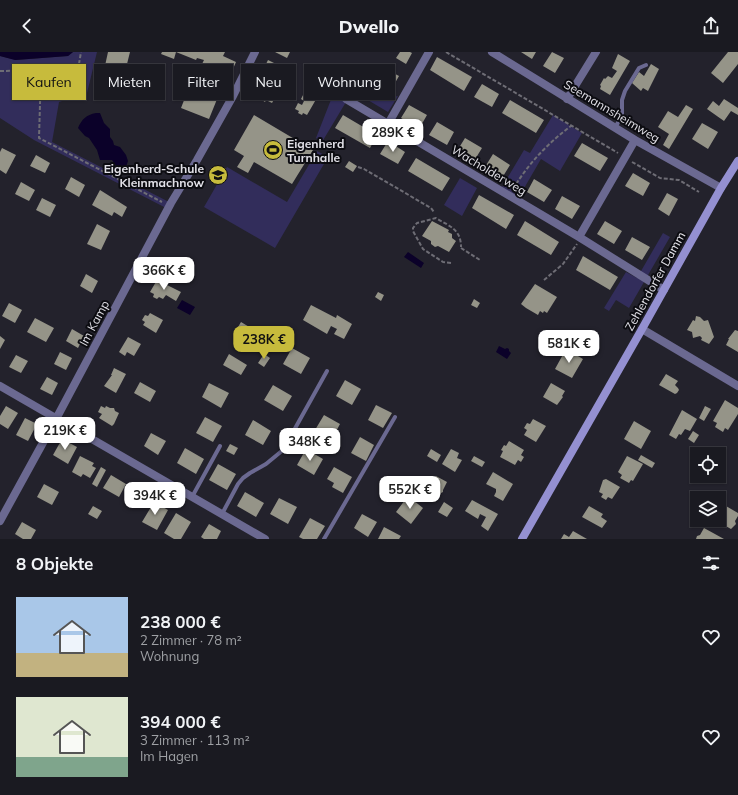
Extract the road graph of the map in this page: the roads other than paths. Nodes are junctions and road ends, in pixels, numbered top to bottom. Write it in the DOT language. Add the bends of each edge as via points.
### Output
graph roads {
  1 [pos="255,52"];
  2 [pos="428,52"];
  3 [pos="492,52"];
  4 [pos="596,52"];
  5 [pos="646,65"];
  6 [pos="567,99"];
  7 [pos="348,100"];
  8 [pos="388,124"];
  9 [pos="615,128"];
  10 [pos="635,140"];
  11 [pos="738,161"];
  12 [pos="721,188"];
  13 [pos="579,237"];
  14 [pos="664,290"];
  15 [pos="642,329"];
  16 [pos="327,371"];
  17 [pos="0,386"];
  18 [pos="738,386"];
  19 [pos="394,417"];
  20 [pos="56,419"];
  21 [pos="220,446"];
  22 [pos="192,496"];
  23 [pos="222,514"];
  24 [pos="0,521"];
  25 [pos="265,539"];
  26 [pos="324,539"];
  27 [pos="522,539"];
  1 -- 20 [label="street, Im Kamp"];
  2 -- 8 [label="street"];
  3 -- 6 [label="street, Seemannsheimweg"];
  4 -- 6 [label="street"];
  5 -- 9 [label="lane" via="639,68 625,91 622,115"];
  6 -- 9 [label="street, Seemannsheimweg"];
  7 -- 8 [label="street, Wacholderweg"];
  8 -- 13 [label="street, Wacholderweg"];
  9 -- 10 [label="street, Seemannsheimweg"];
  10 -- 12 [label="street, Seemannsheimweg"];
  10 -- 13 [label="street"];
  11 -- 12 [label="main road, Zehlendorfer Damm"];
  12 -- 14 [label="main road, Zehlendorfer Damm"];
  13 -- 14 [label="street, Wacholderweg"];
  14 -- 15 [label="main road, Zehlendorfer Damm"];
  15 -- 18 [label="street"];
  15 -- 27 [label="main road, Zehlendorfer Damm"];
  16 -- 23 [label="lane" via="283,450 243,478"];
  17 -- 20 [label="street"];
  19 -- 26 [label="lane"];
  20 -- 22 [label="street"];
  20 -- 24 [label="street, Im Kamp"];
  21 -- 22 [label="lane"];
  22 -- 23 [label="street"];
  23 -- 25 [label="street"];
}
